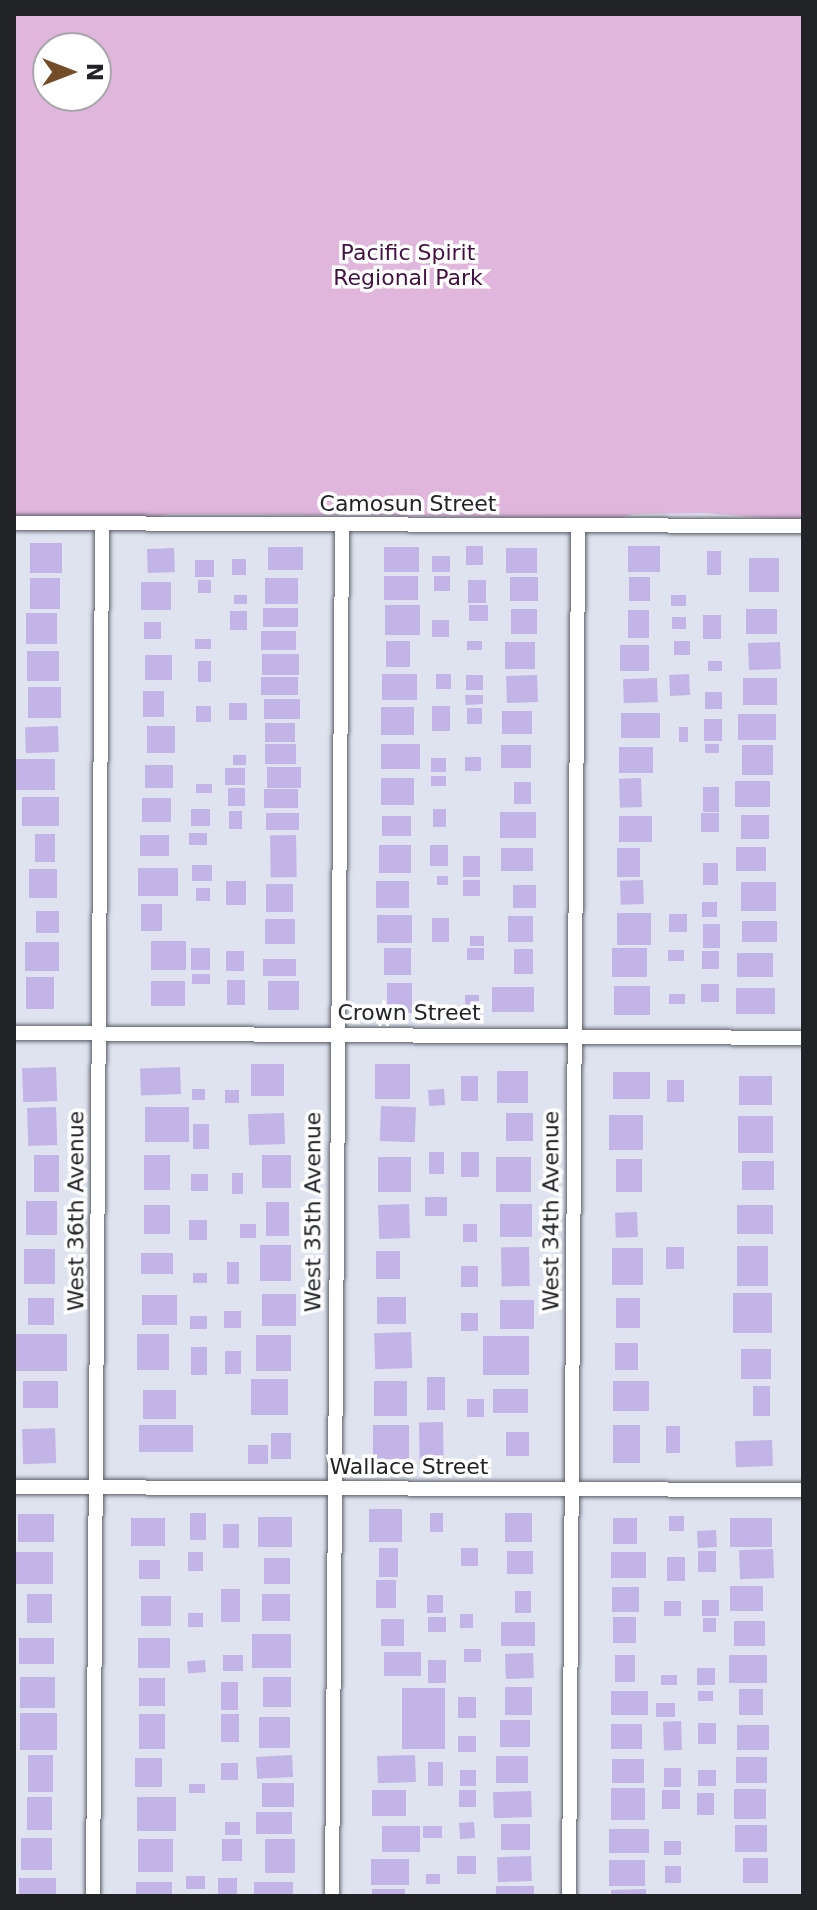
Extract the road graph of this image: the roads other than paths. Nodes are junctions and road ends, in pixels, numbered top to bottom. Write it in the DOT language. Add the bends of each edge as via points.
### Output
graph roads {
  1 [pos="14,523"];
  2 [pos="102,525"];
  3 [pos="803,526"];
  4 [pos="342,527"];
  5 [pos="578,527"];
  6 [pos="14,1033"];
  7 [pos="99,1034"];
  8 [pos="335,1034"];
  9 [pos="573,1036"];
  10 [pos="803,1038"];
  11 [pos="97,1486"];
  12 [pos="14,1487"];
  13 [pos="334,1489"];
  14 [pos="572,1489"];
  15 [pos="803,1490"];
  16 [pos="93,1896"];
  17 [pos="332,1896"];
  18 [pos="569,1896"];
  1 -- 2 [label="street, Camosun Street"];
  2 -- 4 [label="street, Camosun Street"];
  2 -- 7 [label="street, West 36th Avenue"];
  3 -- 5 [label="street, Camosun Street"];
  4 -- 5 [label="street, Camosun Street"];
  4 -- 8 [label="street, West 35th Avenue"];
  5 -- 9 [label="street, West 34th Avenue"];
  6 -- 7 [label="street, Crown Street"];
  7 -- 8 [label="street, Crown Street"];
  7 -- 11 [label="street, West 36th Avenue"];
  8 -- 9 [label="street, Crown Street"];
  8 -- 13 [label="street, West 35th Avenue"];
  9 -- 10 [label="street, Crown Street"];
  9 -- 14 [label="street, West 34th Avenue"];
  11 -- 12 [label="street, Wallace Street"];
  11 -- 13 [label="street, Wallace Street"];
  11 -- 16 [label="street, West 36th Avenue"];
  13 -- 14 [label="street, Wallace Street"];
  13 -- 17 [label="street, West 35th Avenue"];
  14 -- 15 [label="street, Wallace Street"];
  14 -- 18 [label="street, West 34th Avenue"];
}
